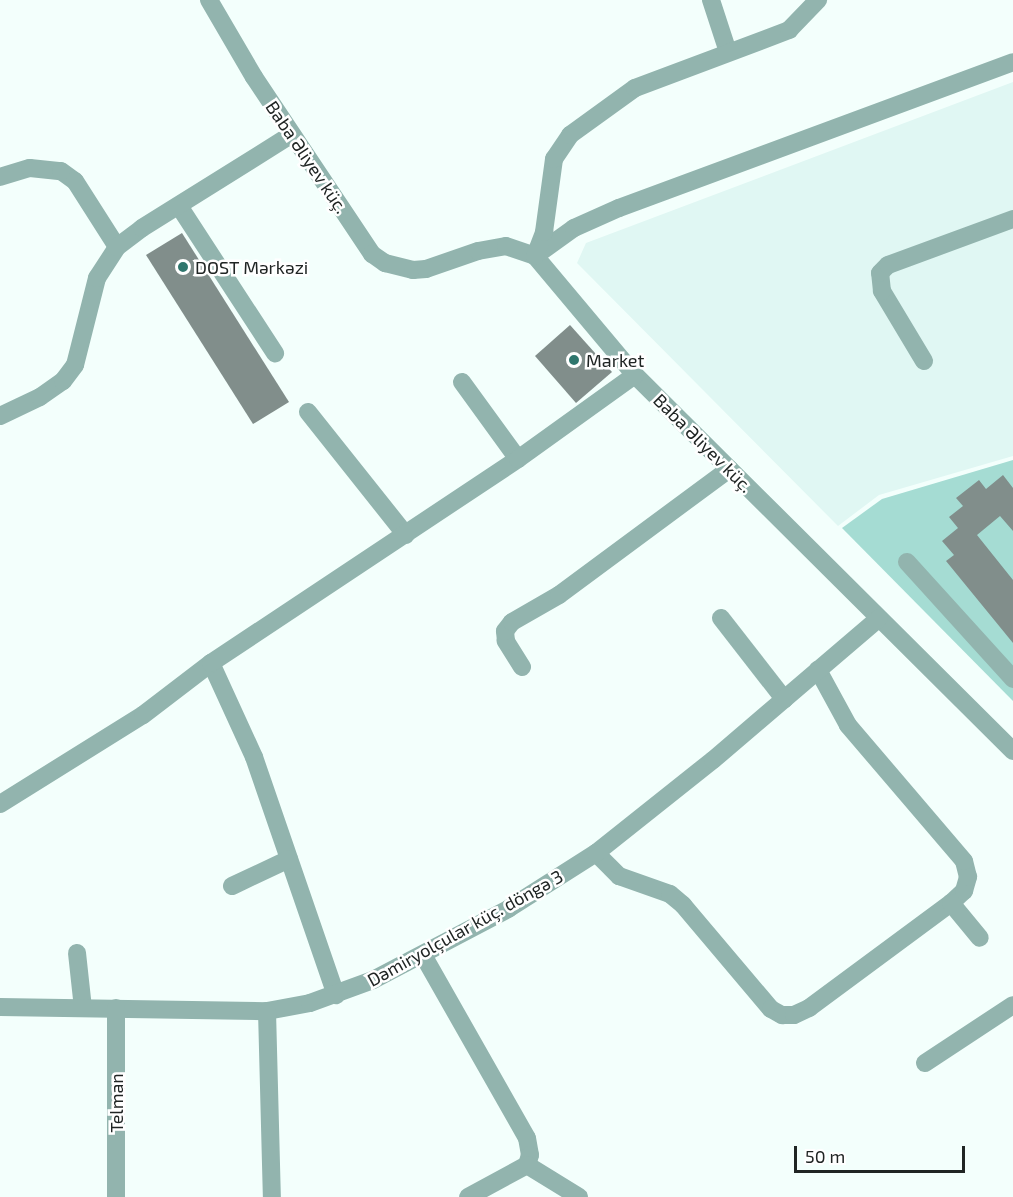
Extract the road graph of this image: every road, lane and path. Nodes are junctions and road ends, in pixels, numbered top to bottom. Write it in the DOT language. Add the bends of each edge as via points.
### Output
graph roads {
  1 [pos="208,0"];
  2 [pos="711,0"];
  3 [pos="818,0"];
  4 [pos="728,52"];
  5 [pos="1013,62"];
  6 [pos="291,135"];
  7 [pos="0,177"];
  8 [pos="179,206"];
  9 [pos="1013,219"];
  10 [pos="117,247"];
  11 [pos="536,256"];
  12 [pos="275,354"];
  13 [pos="924,361"];
  14 [pos="635,375"];
  15 [pos="462,382"];
  16 [pos="308,412"];
  17 [pos="0,416"];
  18 [pos="518,459"];
  19 [pos="729,469"];
  20 [pos="406,535"];
  21 [pos="908,562"];
  22 [pos="721,618"];
  23 [pos="879,618"];
  24 [pos="210,663"];
  25 [pos="522,667"];
  26 [pos="818,670"];
  27 [pos="1013,680"];
  28 [pos="783,699"];
  29 [pos="1013,752"];
  30 [pos="0,804"];
  31 [pos="596,853"];
  32 [pos="290,859"];
  33 [pos="232,886"];
  34 [pos="951,903"];
  35 [pos="980,938"];
  36 [pos="77,953"];
  37 [pos="423,955"];
  38 [pos="336,995"];
  39 [pos="1013,1005"];
  40 [pos="0,1007"];
  41 [pos="83,1008"];
  42 [pos="116,1008"];
  43 [pos="267,1011"];
  44 [pos="925,1063"];
  45 [pos="527,1165"];
  46 [pos="116,1197"];
  47 [pos="272,1197"];
  48 [pos="468,1197"];
  49 [pos="579,1197"];
  1 -- 6 [label="street, Baba Əliyev küç."];
  2 -- 4 [label="street"];
  3 -- 4 [label="street" via="789,30"];
  4 -- 11 [label="street" via="635,88 570,135 554,159"];
  5 -- 11 [label="street" via="619,208 574,228"];
  6 -- 8 [label="street"];
  6 -- 11 [label="street, Baba Əliyev küç." via="372,254 385,263 426,269 506,246"];
  7 -- 10 [label="street" via="30,168 61,171 75,181"];
  8 -- 10 [label="street"];
  8 -- 12 [label="street"];
  9 -- 13 [label="street" via="888,265 880,273 882,291"];
  10 -- 17 [label="street" via="97,278 75,365 63,381 40,397"];
  11 -- 14 [label="street, Baba Əliyev küç."];
  14 -- 18 [label="street"];
  14 -- 19 [label="street, Baba Əliyev küç."];
  15 -- 18 [label="street"];
  16 -- 20 [label="street"];
  18 -- 20 [label="street"];
  19 -- 23 [label="street, Baba Əliyev küç."];
  19 -- 25 [label="street" via="559,595 512,622 505,631 506,641"];
  20 -- 24 [label="street"];
  21 -- 27 [label="street"];
  22 -- 28 [label="street"];
  23 -- 26 [label="street, Dəmiryolçular küç. döngə 3"];
  23 -- 29 [label="street, Baba Əliyev küç."];
  24 -- 30 [label="street" via="107,739"];
  24 -- 32 [label="street" via="254,757"];
  26 -- 28 [label="street, Dəmiryolçular küç. döngə 3"];
  26 -- 34 [label="street" via="848,725 964,861 968,877 964,891"];
  28 -- 31 [label="street, Dəmiryolçular küç. döngə 3"];
  31 -- 34 [label="street" via="619,876 670,894 683,905 771,1009 782,1015 794,1015 809,1008"];
  31 -- 37 [label="street, Dəmiryolçular küç. döngə 3" via="508,909"];
  32 -- 33 [label="street"];
  32 -- 38 [label="street"];
  34 -- 35 [label="street"];
  36 -- 41 [label="street"];
  37 -- 38 [label="street, Dəmiryolçular küç. döngə 3"];
  37 -- 45 [label="street" via="527,1138"];
  38 -- 43 [label="street, Dəmiryolçular küç. döngə 3"];
  39 -- 44 [label="street"];
  40 -- 41 [label="street, Dəmiryolçular küç. döngə 3"];
  41 -- 42 [label="street, Dəmiryolçular küç. döngə 3"];
  42 -- 43 [label="street, Dəmiryolçular küç. döngə 3"];
  42 -- 46 [label="street, Telman"];
  43 -- 47 [label="street"];
  45 -- 48 [label="street"];
  45 -- 49 [label="street"];
}
